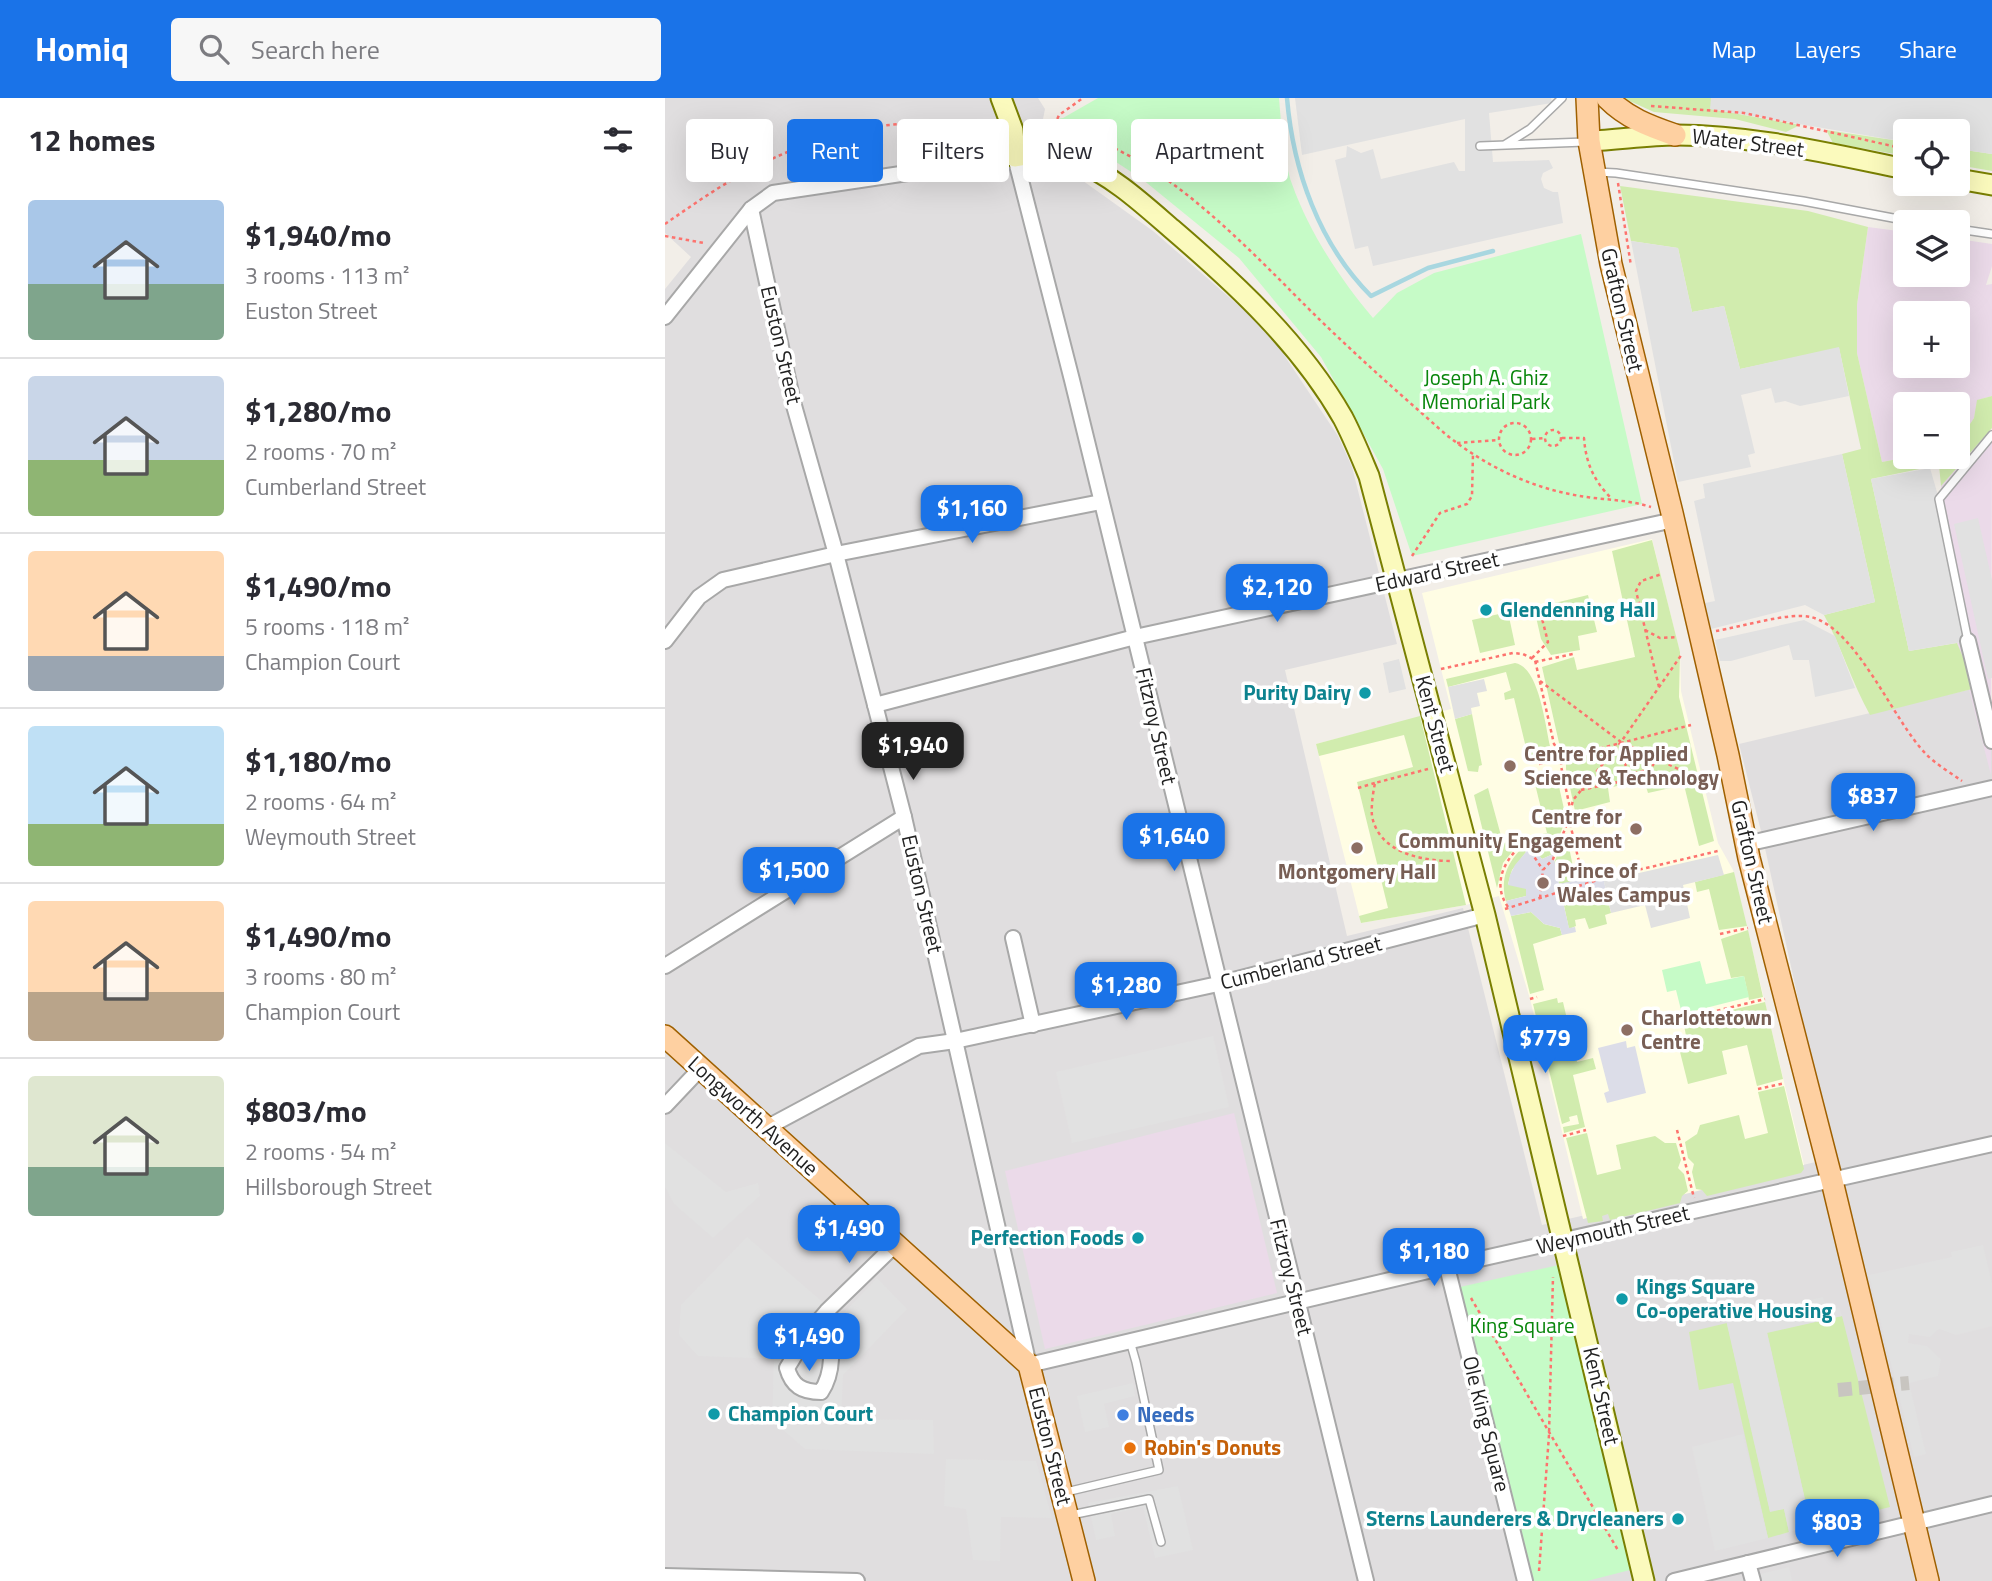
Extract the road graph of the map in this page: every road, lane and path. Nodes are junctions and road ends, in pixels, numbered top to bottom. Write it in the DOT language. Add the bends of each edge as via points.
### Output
graph roads {
  1 [pos="1001,98"];
  2 [pos="1083,98"];
  3 [pos="1562,98"];
  4 [pos="1587,98"];
  5 [pos="1607,98"];
  6 [pos="1642,104"];
  7 [pos="1057,119"];
  8 [pos="897,126"];
  9 [pos="1675,135"];
  10 [pos="1589,141"];
  11 [pos="1504,145"];
  12 [pos="1480,146"];
  13 [pos="1893,146"];
  14 [pos="1117,150"];
  15 [pos="1015,157"];
  16 [pos="1893,167"];
  17 [pos="1594,172"];
  18 [pos="1970,181"];
  19 [pos="1992,186"];
  20 [pos="751,209"];
  21 [pos="1893,218"];
  22 [pos="665,224"];
  23 [pos="1970,231"];
  24 [pos="1992,234"];
  25 [pos="665,236"];
  26 [pos="721,247"];
  27 [pos="665,317"];
  28 [pos="1992,435"];
  29 [pos="1545,438"];
  30 [pos="1562,438"];
  31 [pos="1532,439"];
  32 [pos="1499,440"];
  33 [pos="1457,443"];
  34 [pos="1473,453"];
  35 [pos="1612,499"];
  36 [pos="1101,502"];
  37 [pos="1639,503"];
  38 [pos="1674,520"];
  39 [pos="836,554"];
  40 [pos="1412,556"];
  41 [pos="1662,574"];
  42 [pos="1397,580"];
  43 [pos="1539,607"];
  44 [pos="1641,615"];
  45 [pos="1627,619"];
  46 [pos="1645,630"];
  47 [pos="1713,632"];
  48 [pos="1135,637"];
  49 [pos="1678,637"];
  50 [pos="665,641"];
  51 [pos="1968,641"];
  52 [pos="1573,654"];
  53 [pos="1682,654"];
  54 [pos="1532,658"];
  55 [pos="1535,662"];
  56 [pos="1441,669"];
  57 [pos="1539,681"];
  58 [pos="1659,687"];
  59 [pos="875,705"];
  60 [pos="1691,725"];
  61 [pos="1992,741"];
  62 [pos="1621,742"];
  63 [pos="1563,759"];
  64 [pos="1656,759"];
  65 [pos="1539,764"];
  66 [pos="1433,767"];
  67 [pos="1628,779"];
  68 [pos="1704,781"];
  69 [pos="1375,783"];
  70 [pos="1358,788"];
  71 [pos="1581,790"];
  72 [pos="1986,790"];
  73 [pos="1570,808"];
  74 [pos="904,817"];
  75 [pos="1569,819"];
  76 [pos="1746,844"];
  77 [pos="1718,851"];
  78 [pos="1457,861"];
  79 [pos="1543,870"];
  80 [pos="1583,879"];
  81 [pos="1540,900"];
  82 [pos="1485,915"];
  83 [pos="1748,928"];
  84 [pos="1720,934"];
  85 [pos="1013,938"];
  86 [pos="665,966"];
  87 [pos="1218,985"];
  88 [pos="1537,998"];
  89 [pos="1529,999"];
  90 [pos="1765,999"];
  91 [pos="1683,1019"];
  92 [pos="1033,1025"];
  93 [pos="665,1036"];
  94 [pos="955,1041"];
  95 [pos="700,1069"];
  96 [pos="1784,1083"];
  97 [pos="1758,1089"];
  98 [pos="665,1106"];
  99 [pos="767,1128"];
  100 [pos="1586,1130"];
  101 [pos="1677,1130"];
  102 [pos="1563,1136"];
  103 [pos="1992,1144"];
  104 [pos="1832,1181"];
  105 [pos="1695,1201"];
  106 [pos="1565,1240"];
  107 [pos="895,1245"];
  108 [pos="1447,1267"];
  109 [pos="1553,1267"];
  110 [pos="1471,1298"];
  111 [pos="1297,1303"];
  112 [pos="827,1311"];
  113 [pos="1130,1341"];
  114 [pos="1029,1365"];
  115 [pos="1549,1434"];
  116 [pos="1062,1493"];
  117 [pos="1992,1504"];
  118 [pos="1067,1516"];
  119 [pos="1914,1521"];
  120 [pos="1161,1542"];
  121 [pos="1623,1559"];
  122 [pos="1748,1563"];
  123 [pos="665,1576"];
  124 [pos="856,1581"];
  125 [pos="1084,1581"];
  126 [pos="1366,1581"];
  127 [pos="1525,1581"];
  128 [pos="1538,1581"];
  129 [pos="1644,1581"];
  130 [pos="1674,1581"];
  131 [pos="1753,1581"];
  132 [pos="1928,1581"];
  1 -- 15 [label="street" via="1013,130"];
  2 -- 7 [label="path"];
  3 -- 11 [label="lane" via="1530,129"];
  4 -- 10 [label="main road, Grafton Street"];
  5 -- 9 [label="main road" via="1626,115"];
  6 -- 13 [label="path" via="1744,113"];
  8 -- 22 [label="path" via="825,138 747,171"];
  9 -- 10 [label="street, Water Street"];
  9 -- 16 [label="street, Water Street" via="1773,145"];
  10 -- 11 [label="lane"];
  10 -- 17 [label="main road, Grafton Street"];
  11 -- 12 [label="lane"];
  14 -- 33 [label="path" via="1164,177 1218,220 1327,327"];
  15 -- 20 [label="street" via="773,193"];
  15 -- 36 [label="street, Fitzroy Street"];
  15 -- 42 [label="street, Kent Street" via="1045,152 1076,161 1131,194 1228,277 1270,322 1343,418 1369,477"];
  17 -- 21 [label="lane"];
  17 -- 38 [label="main road, Grafton Street" via="1611,264"];
  18 -- 19 [label="street"];
  20 -- 26 [label="street"];
  20 -- 39 [label="street, Euston Street" via="793,402"];
  23 -- 24 [label="lane"];
  25 -- 26 [label="path"];
  26 -- 27 [label="street"];
  28 -- 51 [label="lane" via="1939,499"];
  29 -- 30 [label="path" via="1552,430"];
  29 -- 30 [label="path" via="1554,446"];
  29 -- 31 [label="path"];
  30 -- 35 [label="path" via="1584,438 1589,467"];
  31 -- 32 [label="path" via="1519,455 1508,454"];
  31 -- 32 [label="path" via="1529,429 1515,422 1505,426"];
  32 -- 33 [label="path"];
  33 -- 34 [label="path"];
  34 -- 35 [label="path" via="1532,485"];
  34 -- 40 [label="path" via="1472,496 1467,504 1440,513"];
  35 -- 37 [label="path"];
  36 -- 39 [label="street"];
  36 -- 48 [label="street, Fitzroy Street"];
  38 -- 42 [label="street, Edward Street"];
  38 -- 76 [label="main road, Grafton Street"];
  39 -- 50 [label="street" via="723,580 699,597"];
  39 -- 59 [label="street, Euston Street"];
  41 -- 44 [label="path" via="1641,581 1636,591"];
  42 -- 48 [label="street, Edward Street"];
  42 -- 82 [label="street, Kent Street"];
  43 -- 54 [label="path" via="1548,642"];
  44 -- 45 [label="path"];
  44 -- 46 [label="path"];
  46 -- 49 [label="path" via="1660,638"];
  46 -- 58 [label="path"];
  47 -- 72 [label="path" via="1784,617 1822,622 1855,650 1927,755"];
  48 -- 59 [label="street, Edward Street"];
  48 -- 87 [label="street, Fitzroy Street"];
  51 -- 61 [label="street"];
  52 -- 55 [label="path"];
  53 -- 58 [label="path"];
  54 -- 55 [label="path"];
  54 -- 56 [label="path" via="1513,653"];
  55 -- 57 [label="path"];
  57 -- 62 [label="path"];
  57 -- 63 [label="path" via="1554,744"];
  58 -- 62 [label="path"];
  59 -- 74 [label="street, Euston Street"];
  60 -- 62 [label="path"];
  62 -- 63 [label="path"];
  62 -- 64 [label="path"];
  62 -- 67 [label="path"];
  62 -- 71 [label="path"];
  63 -- 65 [label="path"];
  63 -- 73 [label="path"];
  64 -- 67 [label="path" via="1651,769"];
  64 -- 68 [label="path"];
  66 -- 69 [label="path"];
  67 -- 71 [label="path"];
  69 -- 70 [label="path"];
  69 -- 78 [label="path" via="1372,815 1385,842 1419,858"];
  71 -- 73 [label="path"];
  72 -- 76 [label="street"];
  73 -- 75 [label="path"];
  74 -- 86 [label="street"];
  74 -- 94 [label="street, Euston Street"];
  75 -- 79 [label="path" via="1553,859"];
  75 -- 80 [label="path"];
  76 -- 104 [label="main road, Grafton Street"];
  77 -- 81 [label="path" via="1604,878"];
  79 -- 81 [label="path"];
  79 -- 81 [label="path" via="1525,840 1502,873 1499,892 1506,909"];
  82 -- 87 [label="street, Cumberland Street"];
  82 -- 106 [label="street, Kent Street"];
  83 -- 84 [label="path"];
  85 -- 92 [label="street"];
  87 -- 92 [label="street, Cumberland Street"];
  87 -- 111 [label="street, Fitzroy Street"];
  88 -- 89 [label="path"];
  90 -- 91 [label="path"];
  92 -- 94 [label="street, Cumberland Street"];
  93 -- 95 [label="main road, Longworth Avenue"];
  94 -- 99 [label="street, Cumberland Street" via="919,1046"];
  94 -- 114 [label="street, Euston Street"];
  95 -- 98 [label="street"];
  95 -- 99 [label="main road, Longworth Avenue"];
  96 -- 97 [label="path"];
  99 -- 107 [label="main road, Longworth Avenue"];
  100 -- 102 [label="path"];
  101 -- 105 [label="path"];
  103 -- 104 [label="street, Weymouth Street"];
  104 -- 106 [label="street, Weymouth Street"];
  104 -- 119 [label="main road, Grafton Street"];
  106 -- 108 [label="street, Weymouth Street"];
  106 -- 129 [label="street, Kent Street"];
  107 -- 112 [label="street"];
  107 -- 114 [label="main road, Longworth Avenue"];
  108 -- 111 [label="street, Weymouth Street"];
  108 -- 127 [label="street, Ole King Square"];
  109 -- 115 [label="path"];
  110 -- 115 [label="path"];
  111 -- 113 [label="street, Weymouth Street"];
  111 -- 126 [label="street, Fitzroy Street"];
  112 -- 112 [label="street" via="832,1363 828,1382 821,1392 801,1390 787,1368"];
  113 -- 114 [label="street, Weymouth Street"];
  113 -- 116 [label="lane" via="1159,1470"];
  114 -- 116 [label="main road, Euston Street"];
  115 -- 121 [label="path"];
  115 -- 128 [label="path"];
  116 -- 118 [label="main road, Euston Street"];
  117 -- 119 [label="street"];
  118 -- 120 [label="lane" via="1149,1499"];
  118 -- 125 [label="main road, Euston Street"];
  119 -- 122 [label="street"];
  119 -- 132 [label="main road, Grafton Street"];
  122 -- 130 [label="street"];
  122 -- 131 [label="street"];
  123 -- 124 [label="street"];
}
